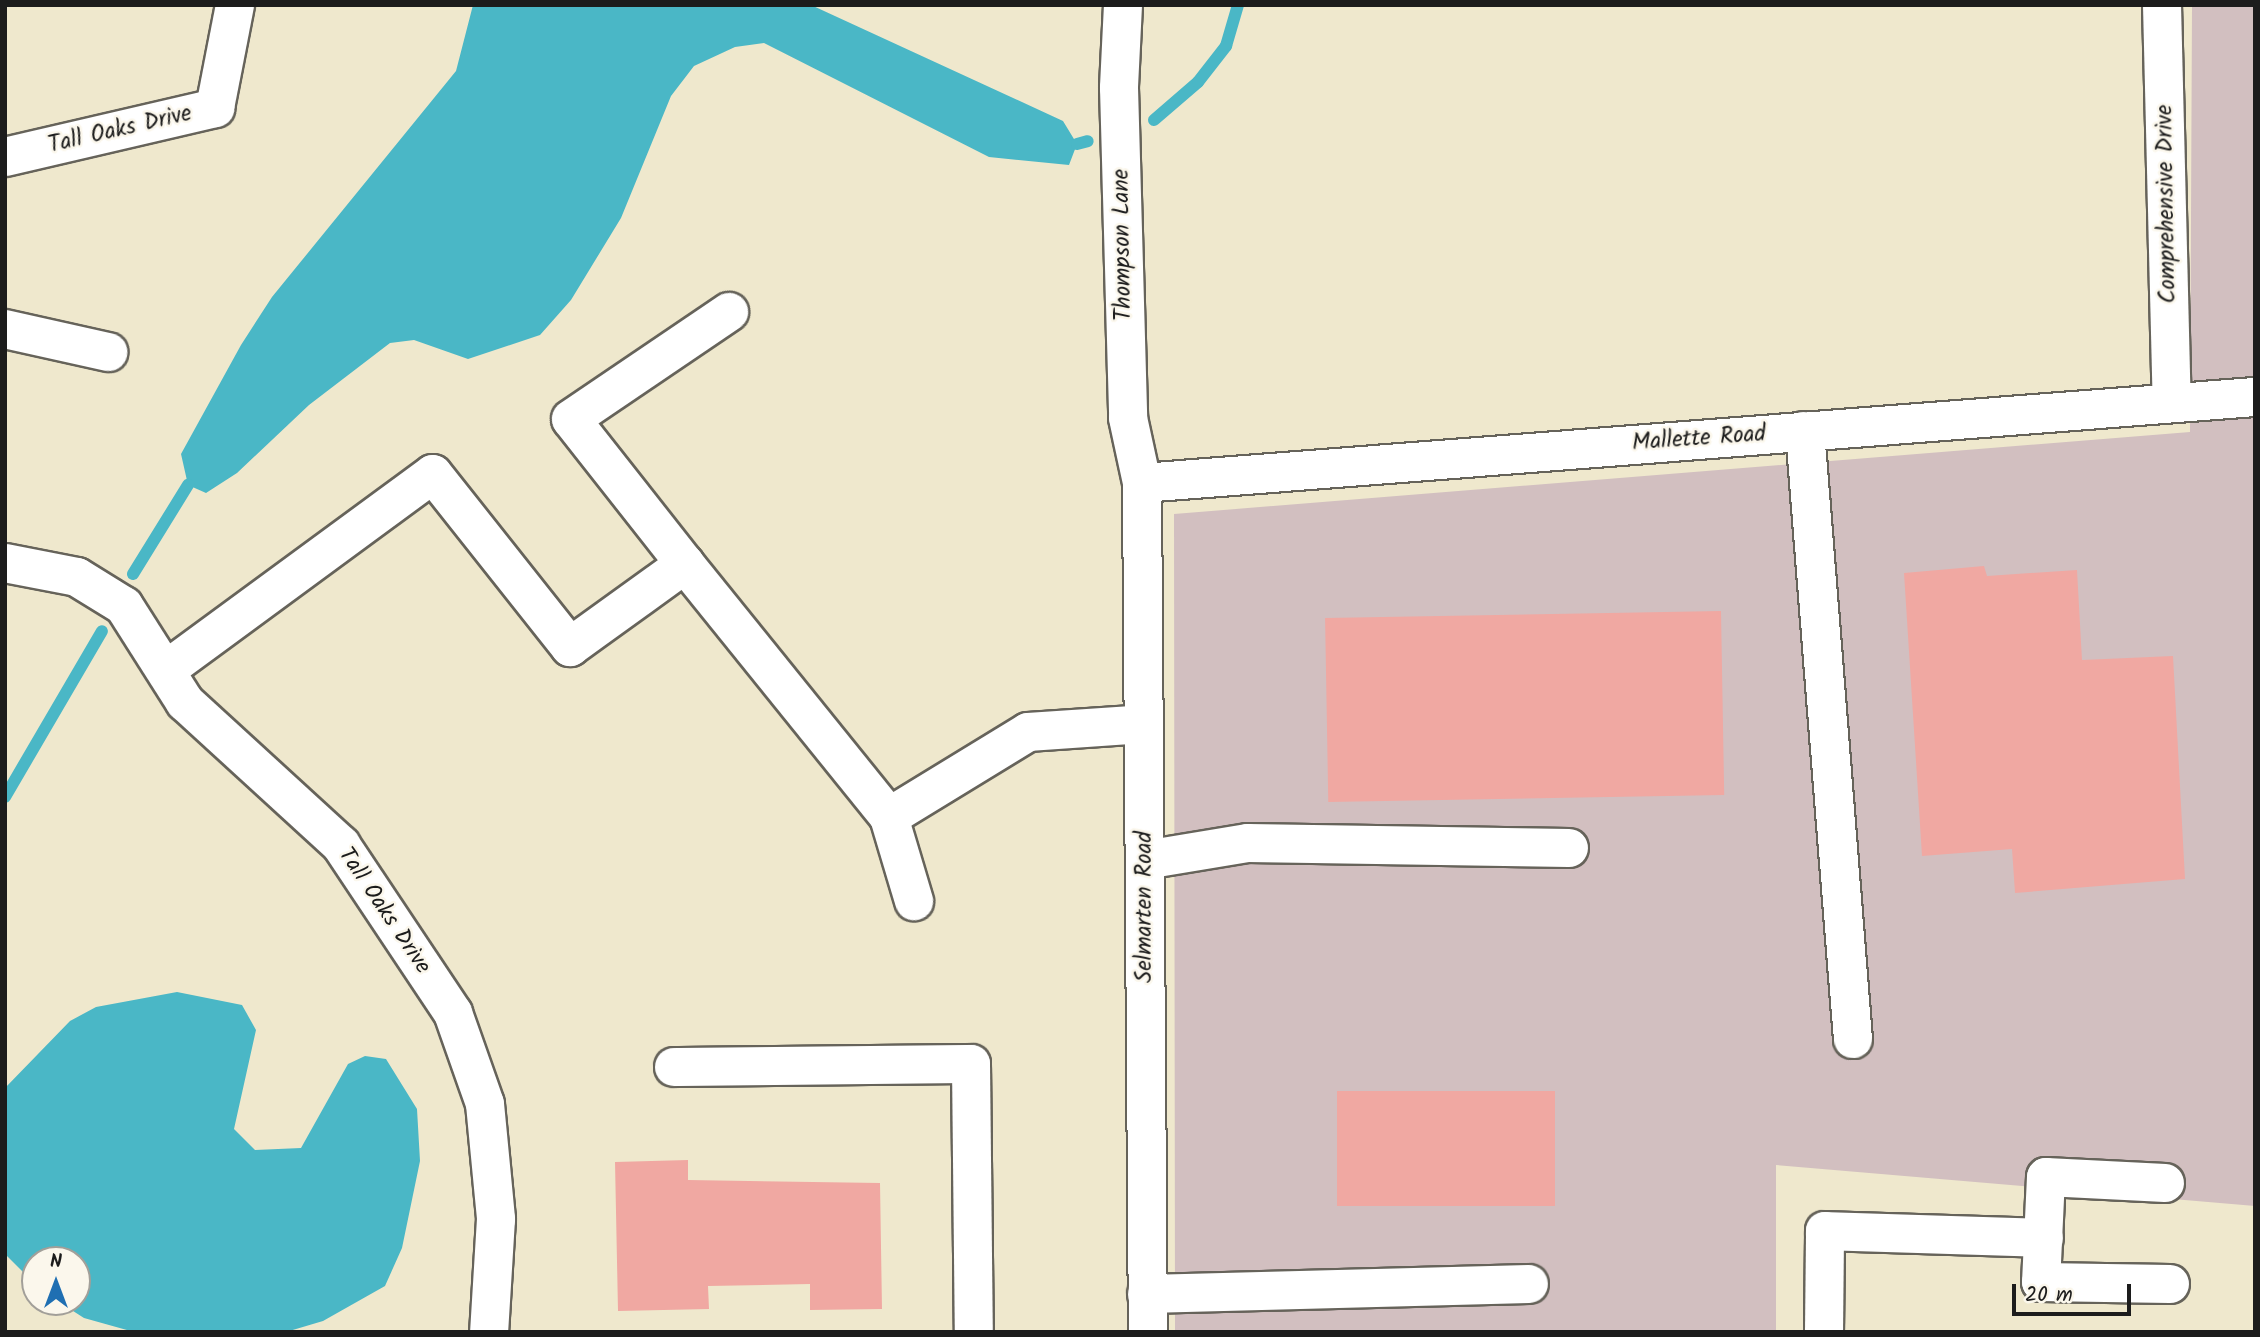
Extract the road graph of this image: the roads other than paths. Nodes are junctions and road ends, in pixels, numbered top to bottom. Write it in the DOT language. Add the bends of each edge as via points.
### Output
graph roads {
  1 [pos="235,5"];
  2 [pos="1124,5"];
  3 [pos="2162,5"];
  4 [pos="5,157"];
  5 [pos="729,312"];
  6 [pos="5,329"];
  7 [pos="108,352"];
  8 [pos="2255,397"];
  9 [pos="2172,403"];
  10 [pos="1805,431"];
  11 [pos="1142,483"];
  12 [pos="5,563"];
  13 [pos="684,564"];
  14 [pos="166,670"];
  15 [pos="1144,724"];
  16 [pos="889,817"];
  17 [pos="1569,848"];
  18 [pos="1145,860"];
  19 [pos="914,901"];
  20 [pos="1853,1039"];
  21 [pos="674,1067"];
  22 [pos="2165,1183"];
  23 [pos="2044,1238"];
  24 [pos="1529,1284"];
  25 [pos="2171,1284"];
  26 [pos="1147,1294"];
  27 [pos="489,1332"];
  28 [pos="974,1332"];
  29 [pos="1148,1332"];
  30 [pos="1824,1332"];
  1 -- 4 [label="street, Tall Oaks Drive" via="215,108"];
  2 -- 11 [label="street, Thompson Lane" via="1119,88 1128,418"];
  3 -- 9 [label="street, Comprehensive Drive"];
  5 -- 13 [label="street" via="571,419"];
  6 -- 7 [label="street"];
  8 -- 9 [label="street, Mallette Road"];
  9 -- 10 [label="street, Mallette Road"];
  10 -- 11 [label="street, Mallette Road"];
  10 -- 20 [label="street"];
  11 -- 15 [label="street, Selmarten Road"];
  12 -- 14 [label="street, Tall Oaks Drive" via="77,577 124,606"];
  13 -- 14 [label="street" via="570,647 433,474"];
  13 -- 16 [label="street"];
  14 -- 27 [label="street, Tall Oaks Drive" via="185,702 341,845 453,1013 485,1104 496,1219"];
  15 -- 16 [label="street" via="1028,732"];
  15 -- 18 [label="street, Selmarten Road"];
  16 -- 19 [label="street"];
  17 -- 18 [label="street" via="1248,843"];
  18 -- 26 [label="street, Selmarten Road"];
  21 -- 28 [label="street" via="971,1064"];
  22 -- 23 [label="street" via="2046,1177"];
  23 -- 25 [label="street" via="2041,1282"];
  23 -- 30 [label="street" via="1825,1231"];
  24 -- 26 [label="street"];
  26 -- 29 [label="street, Selmarten Road"];
}
